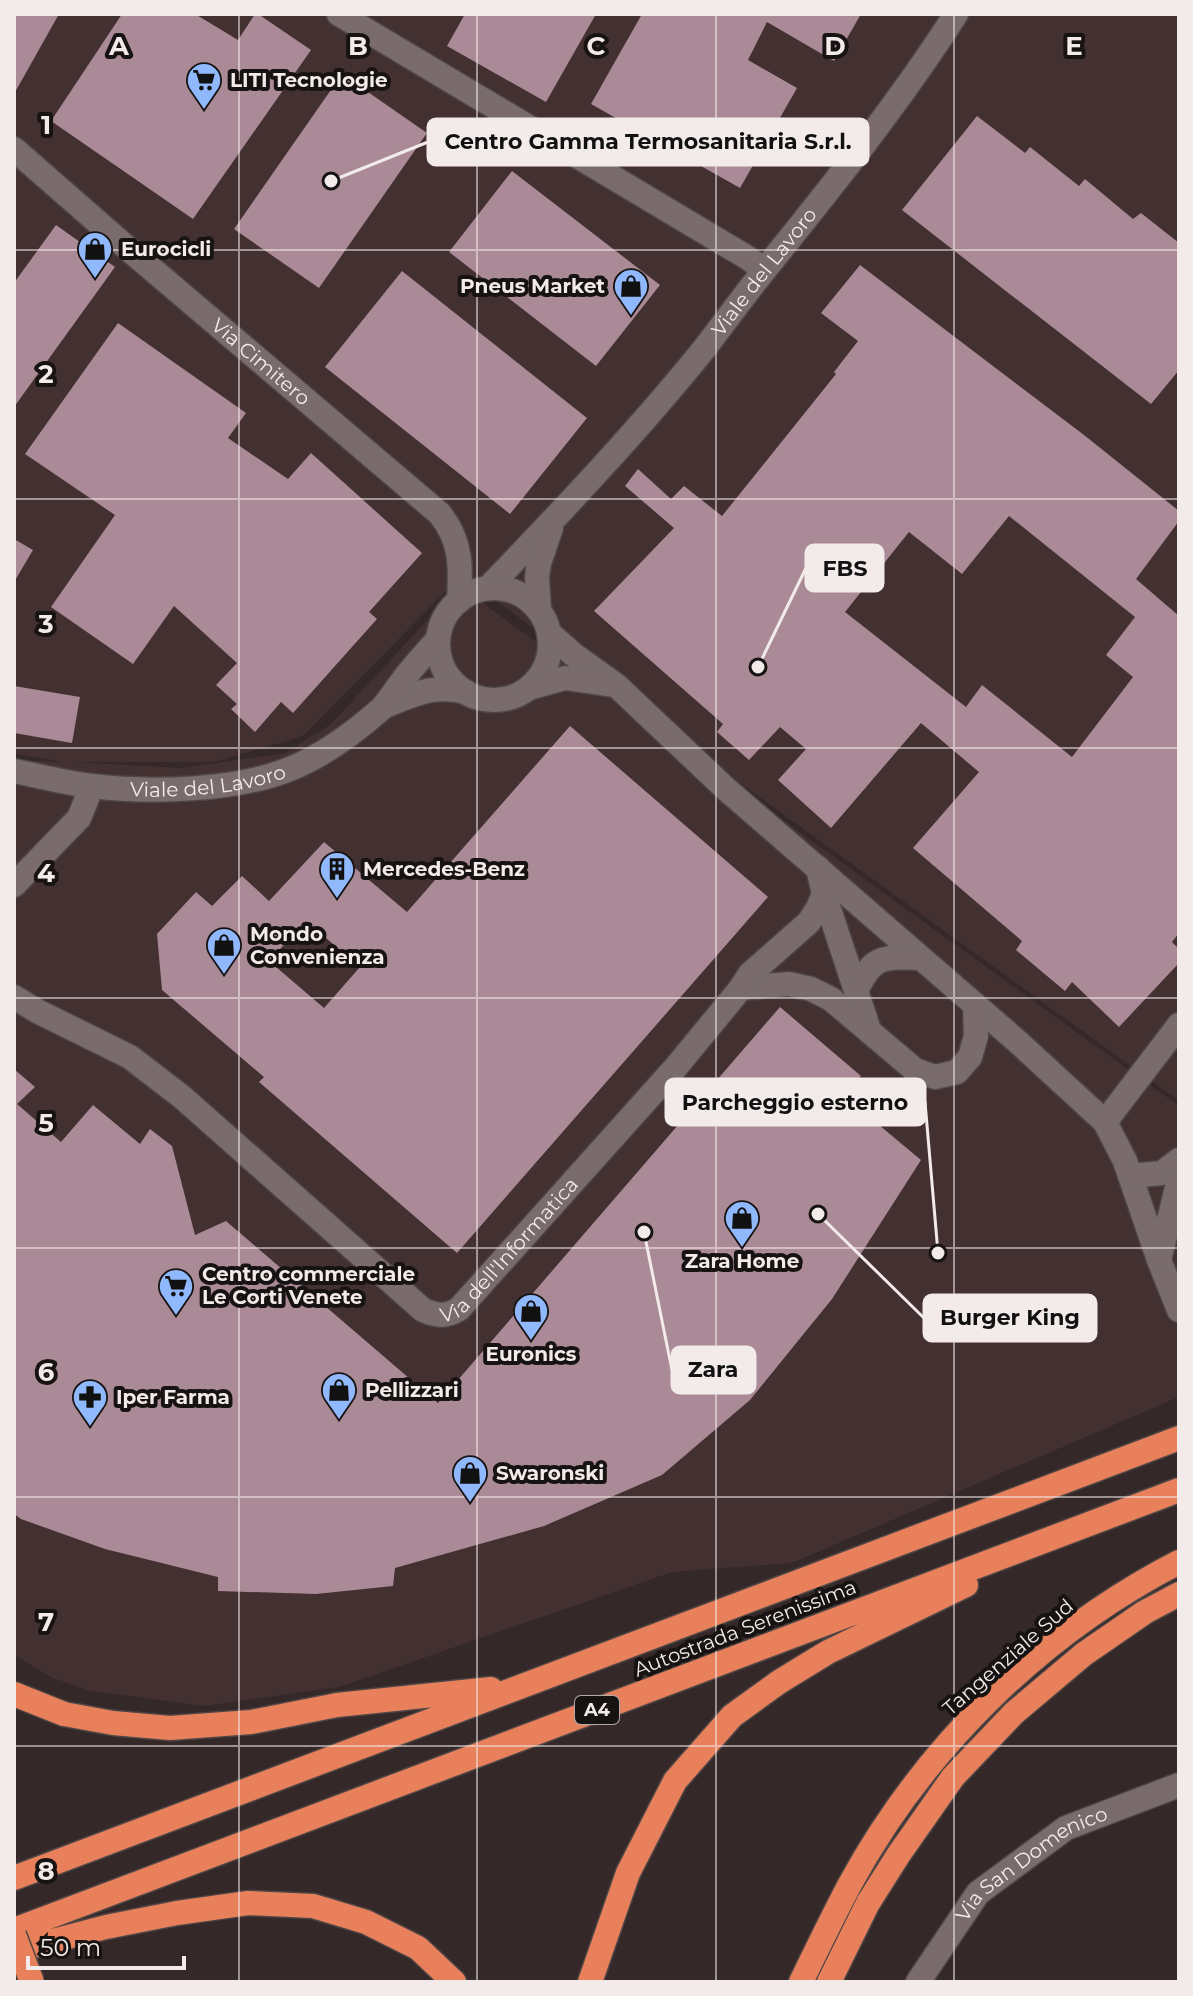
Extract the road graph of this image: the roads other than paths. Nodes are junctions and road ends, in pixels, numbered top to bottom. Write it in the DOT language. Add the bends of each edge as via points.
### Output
graph roads {
  1 [pos="339,14"];
  2 [pos="956,14"];
  3 [pos="14,149"];
  4 [pos="764,270"];
  5 [pos="555,518"];
  6 [pos="488,588"];
  7 [pos="459,601"];
  8 [pos="544,622"];
  9 [pos="438,639"];
  10 [pos="617,686"];
  11 [pos="529,688"];
  12 [pos="466,692"];
  13 [pos="383,707"];
  14 [pos="14,771"];
  15 [pos="92,786"];
  16 [pos="818,868"];
  17 [pos="14,885"];
  18 [pos="824,894"];
  19 [pos="920,958"];
  20 [pos="14,981"];
  21 [pos="741,988"];
  22 [pos="856,991"];
  23 [pos="14,997"];
  24 [pos="975,1005"];
  25 [pos="1179,1025"];
  26 [pos="869,1030"];
  27 [pos="93,1038"];
  28 [pos="1105,1122"];
  29 [pos="1179,1160"];
  30 [pos="1130,1176"];
  31 [pos="1179,1180"];
  32 [pos="1159,1260"];
  33 [pos="1179,1310"];
  34 [pos="1179,1438"];
  35 [pos="1179,1490"];
  36 [pos="1053,1537"];
  37 [pos="1179,1562"];
  38 [pos="1179,1594"];
  39 [pos="525,1685"];
  40 [pos="14,1694"];
  41 [pos="1179,1785"];
  42 [pos="14,1878"];
  43 [pos="14,1933"];
  44 [pos="14,1951"];
  45 [pos="32,1982"];
  46 [pos="454,1982"];
  47 [pos="590,1982"];
  48 [pos="801,1982"];
  49 [pos="829,1982"];
  50 [pos="918,1982"];
  1 -- 4 [label="street"];
  2 -- 4 [label="street, Viale del Lavoro" via="909,84"];
  3 -- 7 [label="street, Via Cimitero" via="440,514 458,552"];
  4 -- 5 [label="street, Viale del Lavoro" via="703,350"];
  5 -- 6 [label="street, Viale del Lavoro"];
  5 -- 8 [label="street, Viale del Lavoro" via="537,577"];
  6 -- 7 [label="street, Viale del Lavoro"];
  6 -- 8 [label="street" via="525,597"];
  7 -- 9 [label="street, Viale del Lavoro"];
  8 -- 10 [label="street" via="574,655"];
  8 -- 11 [label="street, Viale del Lavoro" via="550,648 547,663"];
  9 -- 12 [label="street" via="444,669"];
  9 -- 13 [label="street, Viale del Lavoro"];
  10 -- 11 [label="street" via="565,678"];
  10 -- 16 [label="street"];
  11 -- 12 [label="street, Viale del Lavoro" via="498,700"];
  12 -- 13 [label="street, Viale del Lavoro" via="447,688 417,693"];
  13 -- 15 [label="street, Viale del Lavoro" via="314,757 256,780 189,788"];
  14 -- 15 [label="street, Viale del Lavoro"];
  15 -- 17 [label="street" via="79,818"];
  16 -- 18 [label="street"];
  16 -- 19 [label="street"];
  18 -- 21 [label="street, Via dell'Informatica" via="809,922"];
  18 -- 22 [label="street"];
  19 -- 22 [label="street" via="873,963"];
  19 -- 24 [label="street"];
  20 -- 27 [label="street, Via dell'Informatica" via="54,1003"];
  21 -- 26 [label="street" via="789,984 811,989"];
  21 -- 27 [label="street, Via dell'Informatica" via="625,1124 448,1315 423,1310 182,1097 130,1057"];
  22 -- 26 [label="street"];
  23 -- 27 [label="street, Via dell'Informatica"];
  24 -- 26 [label="street" via="976,1036 970,1057 957,1072 935,1077 915,1070"];
  24 -- 28 [label="street"];
  25 -- 28 [label="street"];
  28 -- 30 [label="street"];
  29 -- 30 [label="street" via="1162,1173"];
  30 -- 32 [label="street"];
  31 -- 32 [label="street"];
  32 -- 33 [label="street"];
  34 -- 39 [label="highway, Autostrada Serenissima / A4"];
  35 -- 36 [label="highway, Autostrada Serenissima / A4"];
  36 -- 43 [label="highway, Autostrada Serenissima / A4"];
  36 -- 47 [label="highway, A4" via="828,1652 732,1716 675,1781 628,1873"];
  37 -- 48 [label="highway, Tangenziale Sud" via="1090,1616 971,1717 894,1814 851,1883"];
  38 -- 49 [label="highway" via="1084,1654 1014,1713 953,1777 868,1903"];
  39 -- 40 [label="highway, A4" via="170,1728 64,1714"];
  39 -- 42 [label="highway, Autostrada Serenissima / A4"];
  41 -- 50 [label="street, Via San Domenico" via="1066,1828 978,1893"];
  43 -- 45 [label="highway, A4, bridge"];
  44 -- 46 [label="highway" via="177,1913 248,1903 313,1906 366,1922 418,1948"];
}
